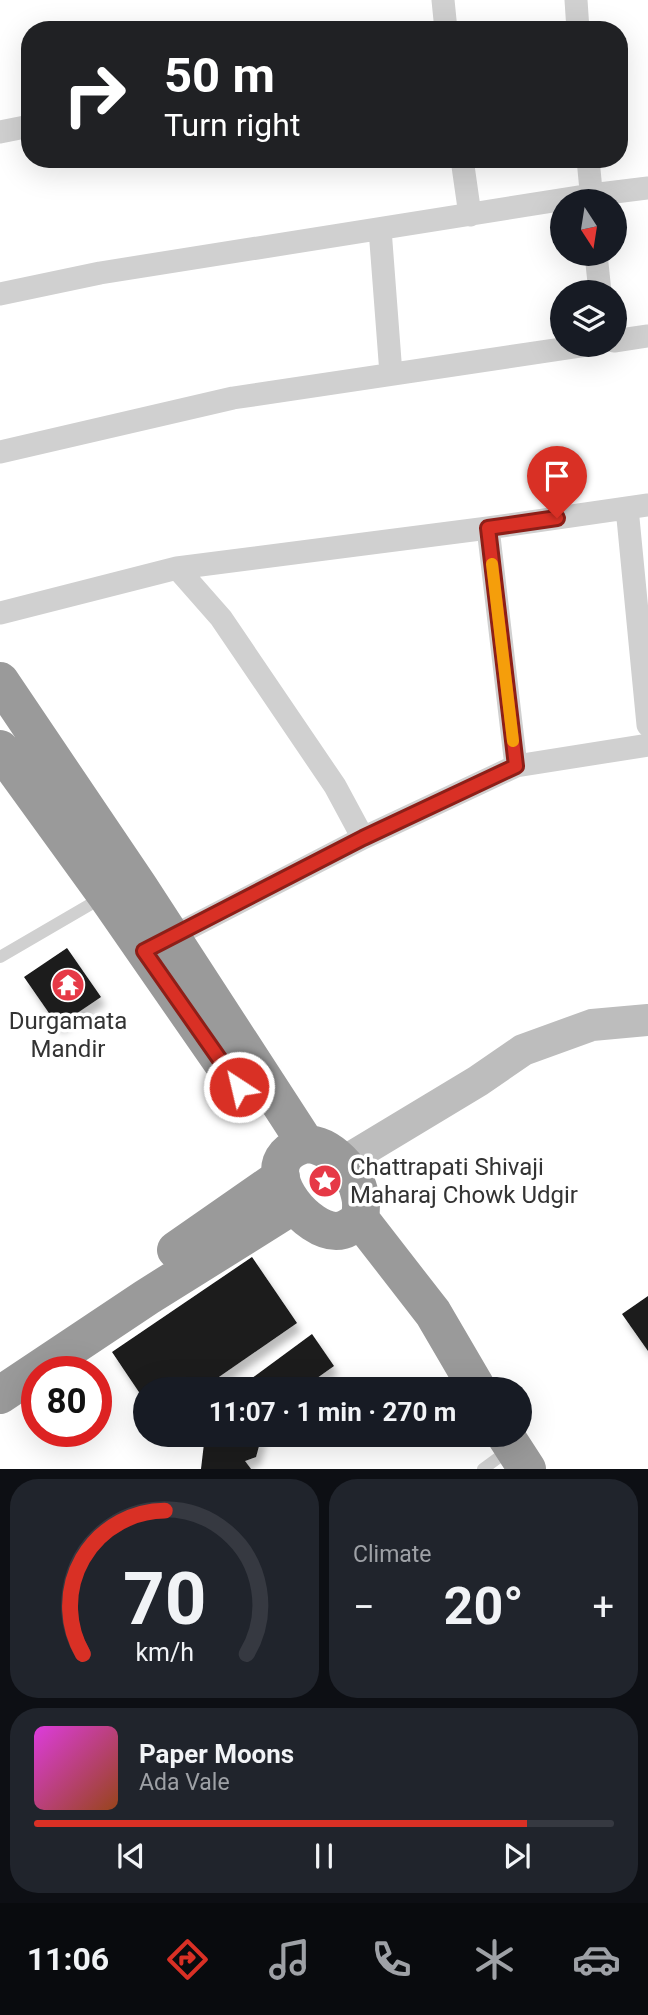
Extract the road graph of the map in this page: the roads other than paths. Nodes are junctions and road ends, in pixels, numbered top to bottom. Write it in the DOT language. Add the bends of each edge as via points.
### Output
graph roads {
  1 [pos="443,0"];
  2 [pos="576,0"];
  3 [pos="445,21"];
  4 [pos="577,21"];
  5 [pos="21,128"];
  6 [pos="0,132"];
  7 [pos="463,168"];
  8 [pos="589,168"];
  9 [pos="648,188"];
  10 [pos="590,189"];
  11 [pos="627,192"];
  12 [pos="550,204"];
  13 [pos="470,215"];
  14 [pos="380,229"];
  15 [pos="0,294"];
  16 [pos="648,336"];
  17 [pos="627,339"];
  18 [pos="550,351"];
  19 [pos="391,374"];
  20 [pos="0,452"];
  21 [pos="637,507"];
  22 [pos="488,528"];
  23 [pos="177,568"];
  24 [pos="0,612"];
  25 [pos="0,681"];
  26 [pos="648,725"];
  27 [pos="648,746"];
  28 [pos="0,749"];
  29 [pos="516,766"];
  30 [pos="363,838"];
  31 [pos="106,895"];
  32 [pos="157,944"];
  33 [pos="0,957"];
  34 [pos="648,1020"];
  35 [pos="342,1163"];
  36 [pos="292,1170"];
  37 [pos="354,1224"];
  38 [pos="0,1369"];
  39 [pos="450,1377"];
  40 [pos="470,1377"];
  41 [pos="0,1395"];
  1 -- 3 [label="street"];
  2 -- 4 [label="street"];
  5 -- 6 [label="street"];
  7 -- 13 [label="street"];
  8 -- 10 [label="street"];
  9 -- 11 [label="street"];
  12 -- 13 [label="street"];
  13 -- 14 [label="street"];
  14 -- 15 [label="street" via="100,273"];
  14 -- 19 [label="street"];
  16 -- 17 [label="street"];
  18 -- 19 [label="street"];
  19 -- 20 [label="street" via="233,398"];
  21 -- 22 [label="street"];
  21 -- 26 [label="street"];
  22 -- 23 [label="street"];
  22 -- 29 [label="street"];
  23 -- 24 [label="street"];
  23 -- 30 [label="street" via="221,618 335,786"];
  25 -- 32 [label="highway"];
  27 -- 29 [label="street"];
  28 -- 31 [label="highway"];
  29 -- 30 [label="street"];
  30 -- 32 [label="street"];
  31 -- 32 [label="highway"];
  31 -- 33 [label="lane"];
  32 -- 36 [label="highway"];
  34 -- 35 [label="street" via="592,1025 523,1050"];
  35 -- 36 [label="highway" via="316,1144"];
  35 -- 37 [label="highway" via="360,1195"];
  36 -- 37 [label="highway" via="308,1220 335,1231"];
  36 -- 38 [label="highway"];
  36 -- 41 [label="highway" via="148,1297"];
  37 -- 39 [label="highway"];
  37 -- 40 [label="highway" via="433,1313"];
}
